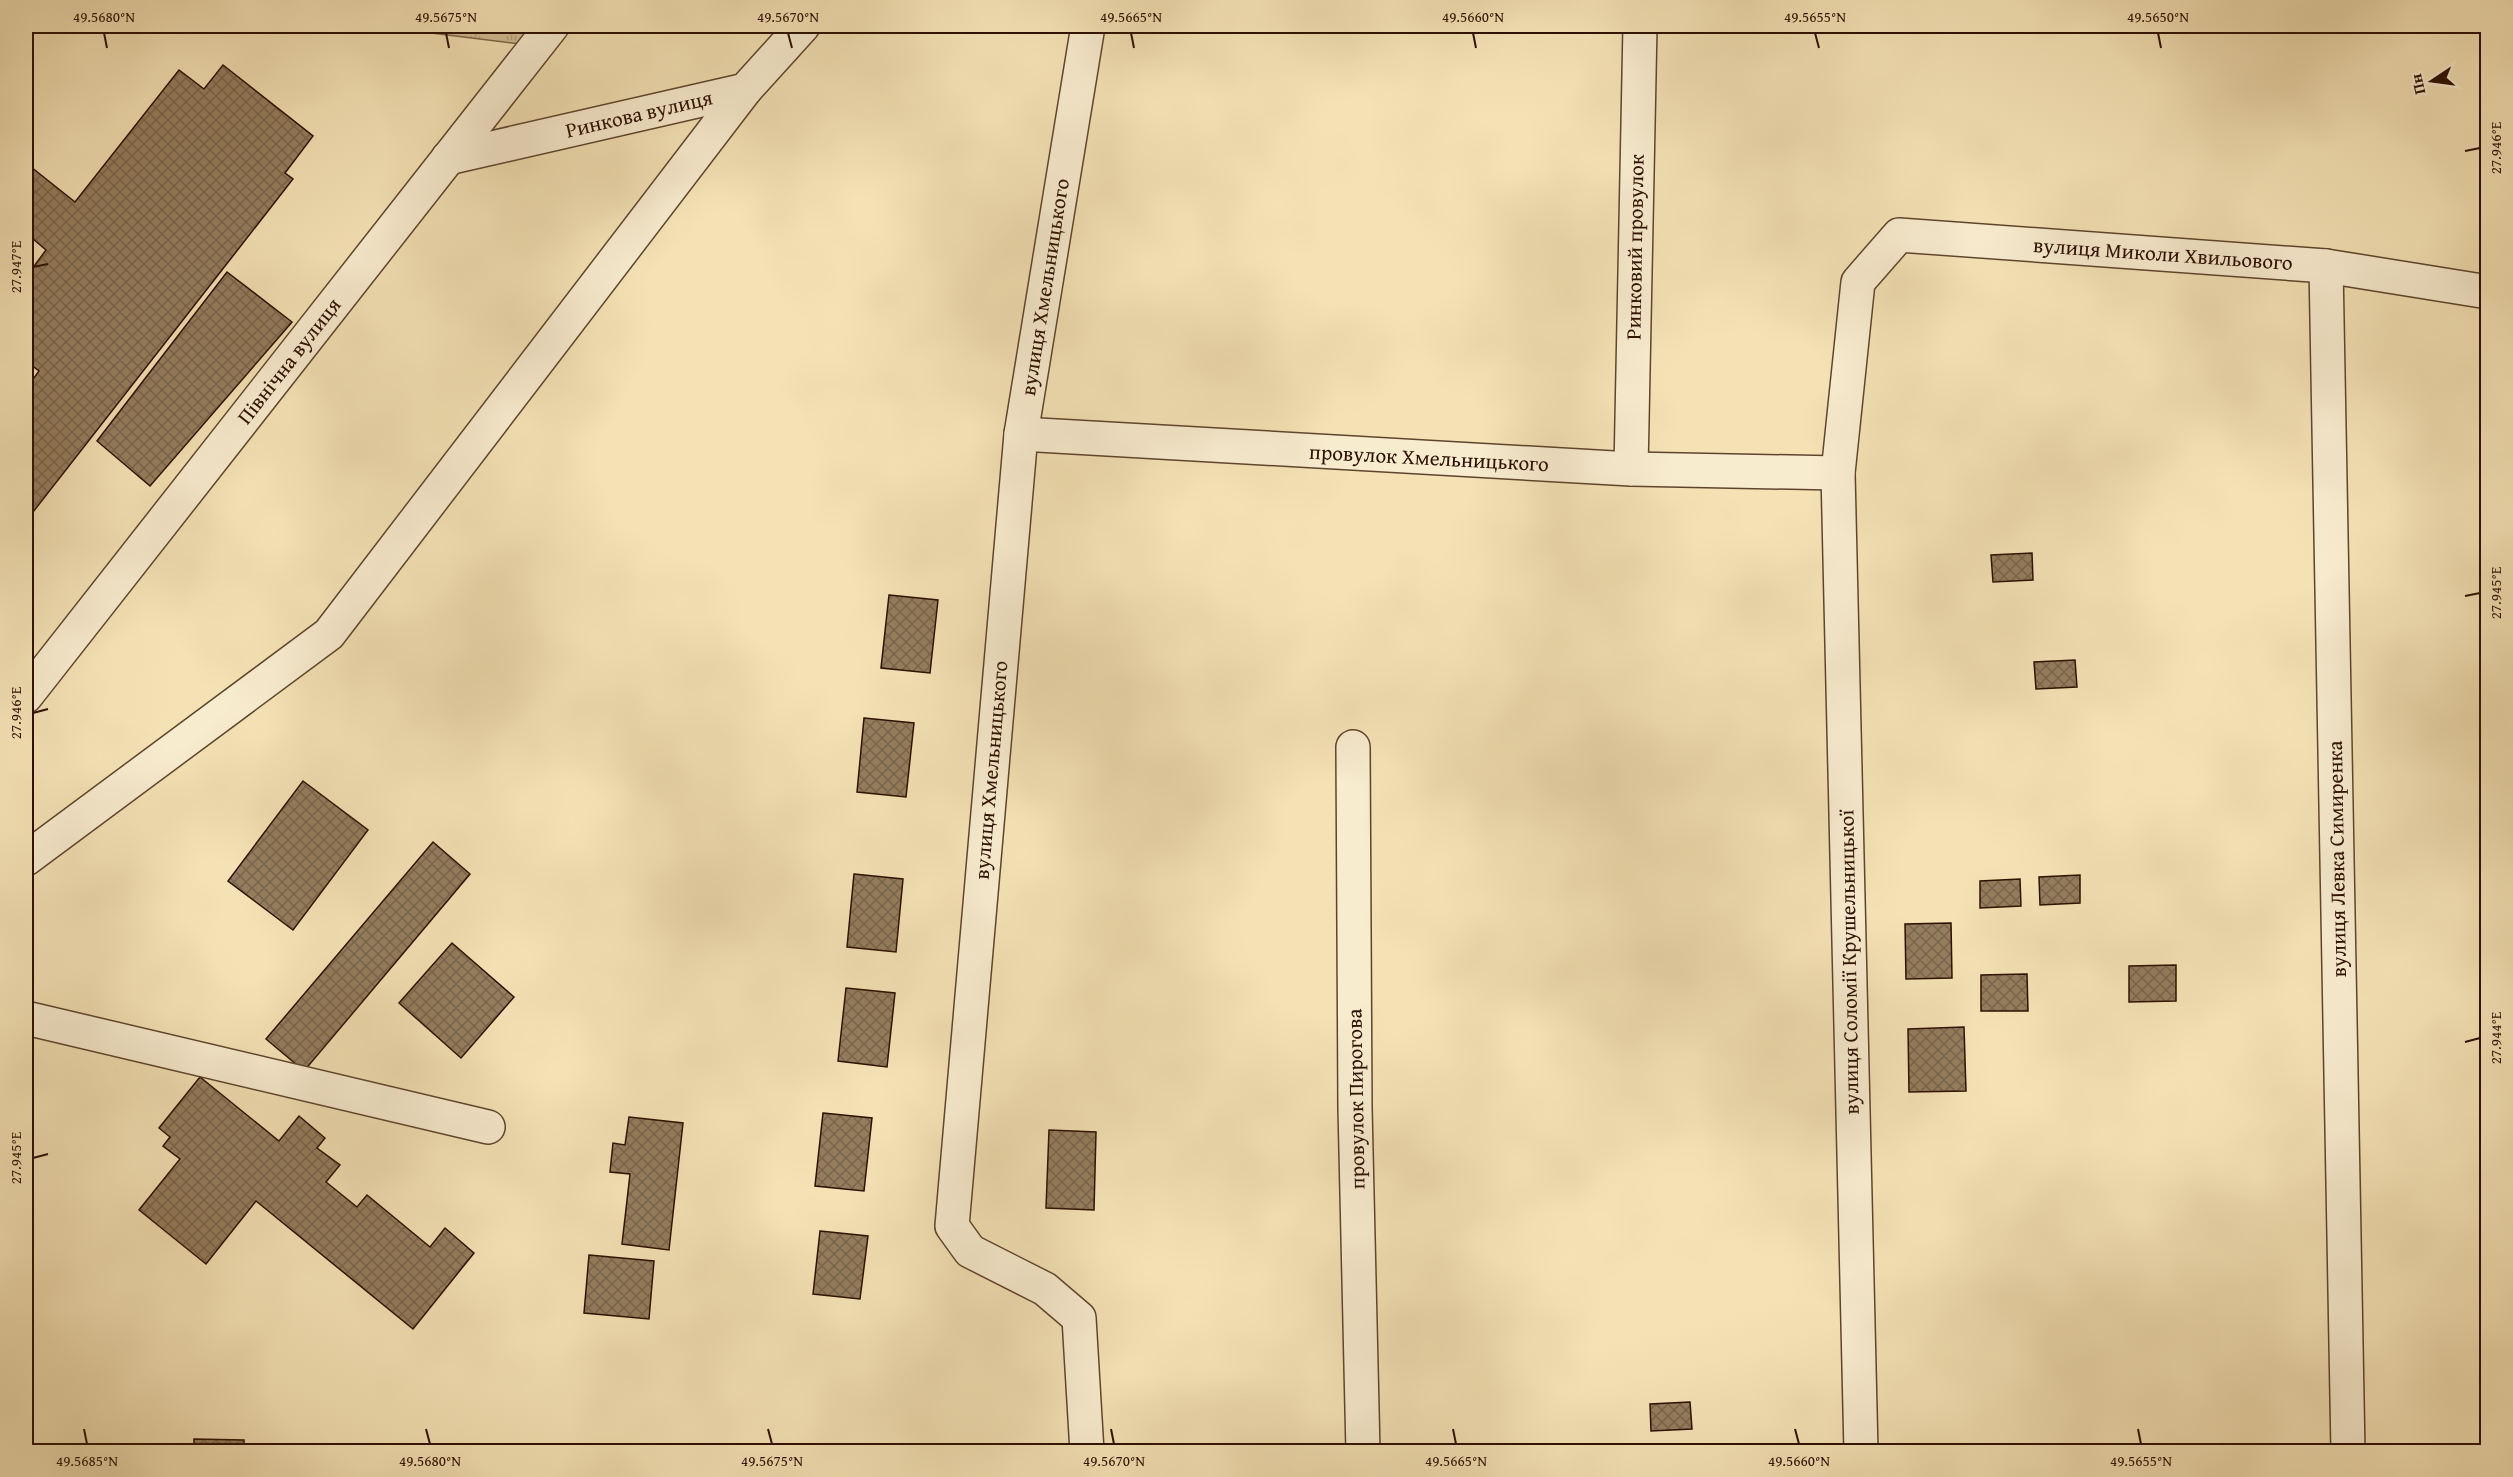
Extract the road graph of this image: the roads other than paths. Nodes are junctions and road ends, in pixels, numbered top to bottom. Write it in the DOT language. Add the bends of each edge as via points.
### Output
graph roads {
  1 [pos="552,26"];
  2 [pos="803,26"];
  3 [pos="1088,26"];
  4 [pos="1640,26"];
  5 [pos="745,90"];
  6 [pos="448,158"];
  7 [pos="2326,266"];
  8 [pos="1858,282"];
  9 [pos="2487,292"];
  10 [pos="1021,434"];
  11 [pos="1630,469"];
  12 [pos="1838,473"];
  13 [pos="26,696"];
  14 [pos="1353,747"];
  15 [pos="26,859"];
  16 [pos="26,1018"];
  17 [pos="488,1127"];
  18 [pos="1087,1452"];
  19 [pos="1363,1452"];
  20 [pos="1861,1452"];
  21 [pos="2348,1452"];
  1 -- 6 [label="street, Північна вулиця"];
  2 -- 5 [label="street"];
  3 -- 10 [label="street, вулиця Хмельницького"];
  4 -- 11 [label="street, Ринковий провулок"];
  5 -- 6 [label="street, Ринкова вулиця"];
  5 -- 15 [label="street" via="329,634"];
  6 -- 13 [label="street, Північна вулиця"];
  7 -- 8 [label="street, вулиця Миколи Хвильового" via="1899,236"];
  7 -- 9 [label="street, вулиця Миколи Хвильового"];
  7 -- 21 [label="street, вулиця Левка Симиренка"];
  8 -- 12 [label="street, вулиця Соломії Крушельницької"];
  10 -- 11 [label="street, провулок Хмельницького"];
  10 -- 18 [label="street, вулиця Хмельницького" via="951,1226 970,1251 1045,1288 1079,1318"];
  11 -- 12 [label="street, провулок Хмельницького"];
  12 -- 20 [label="street, вулиця Соломії Крушельницької"];
  14 -- 19 [label="street, провулок Пирогова" via="1355,1108"];
  16 -- 17 [label="street"];
}
